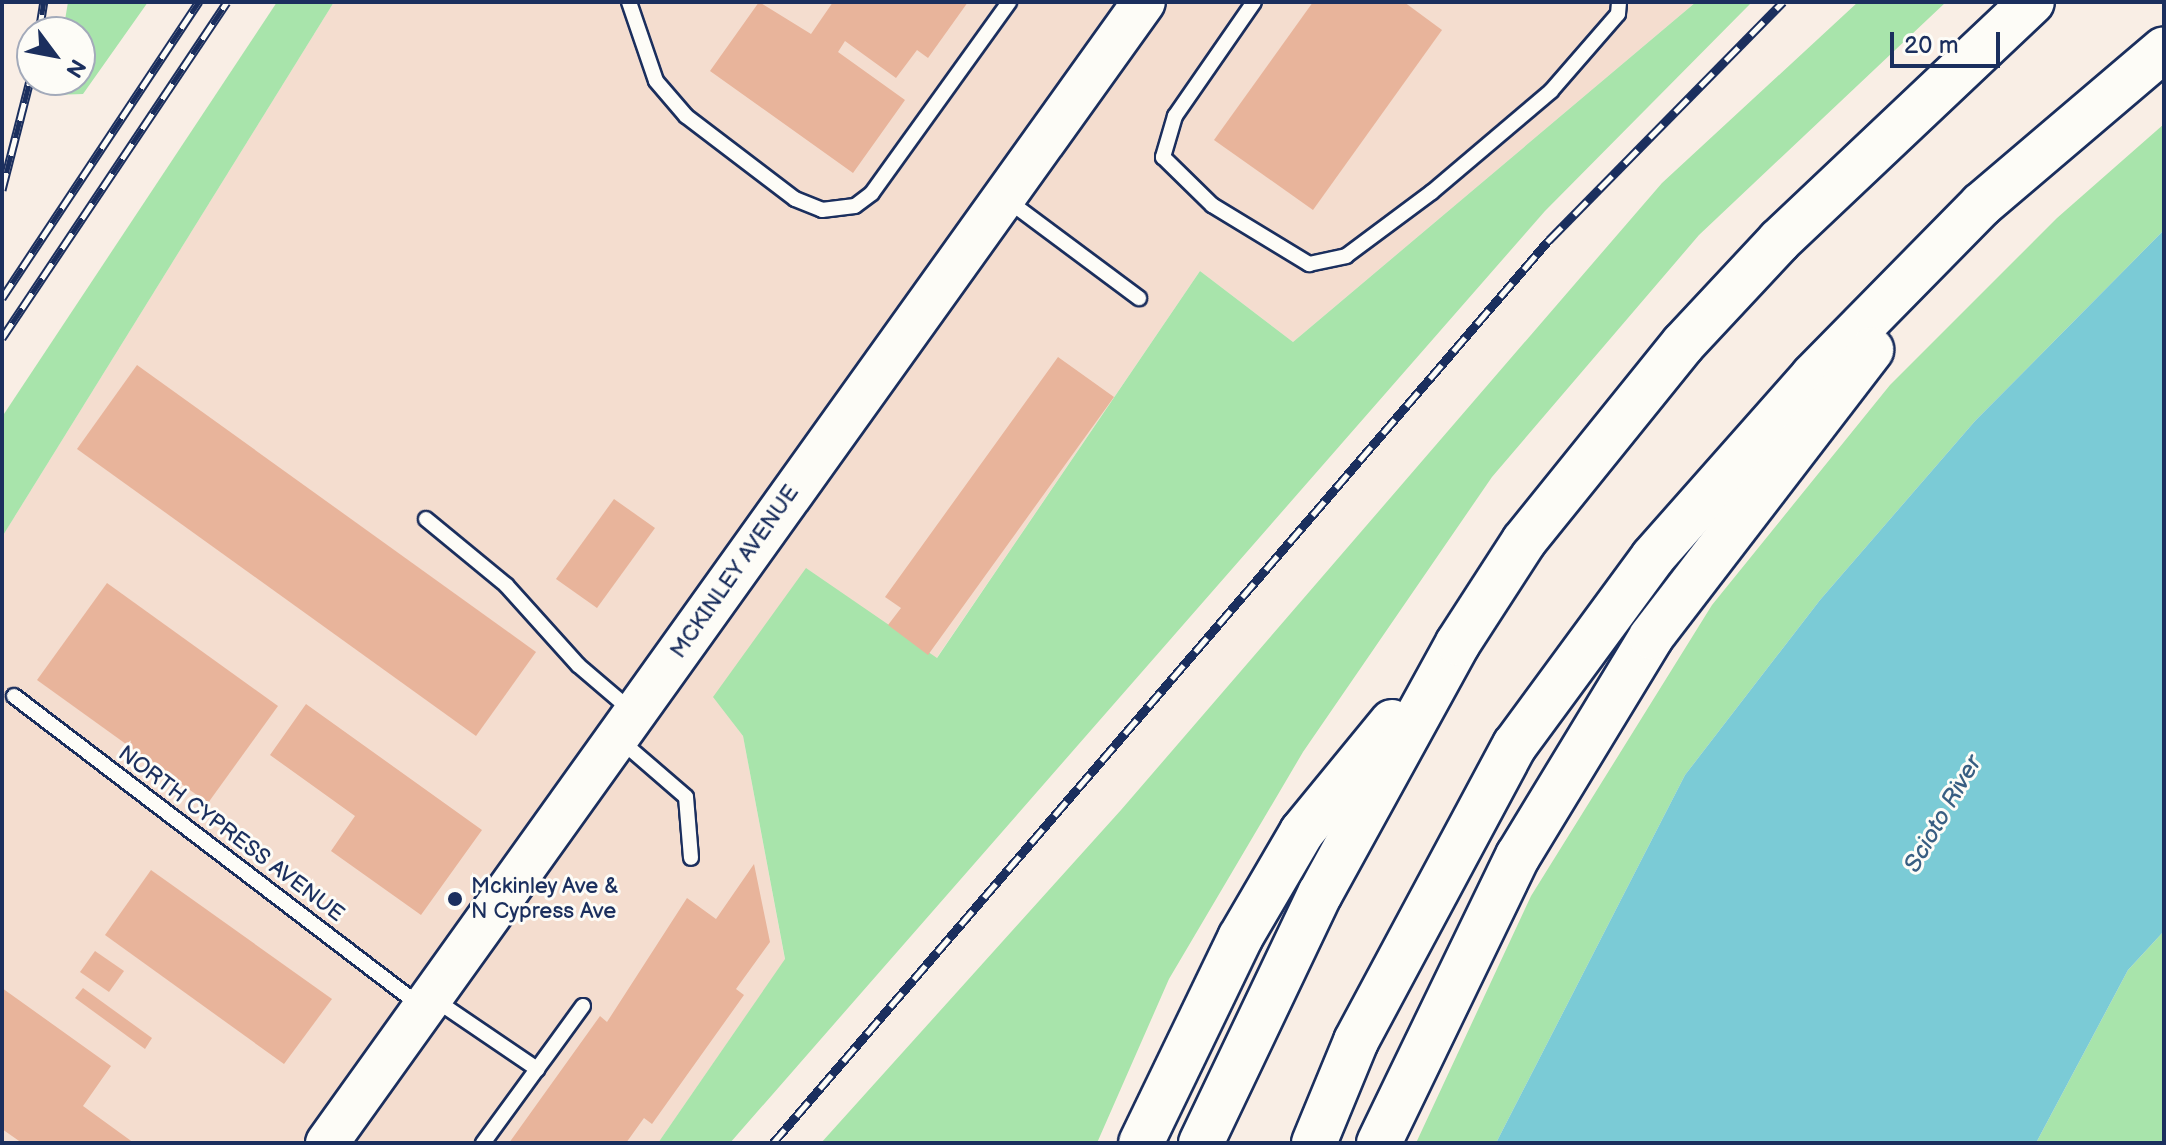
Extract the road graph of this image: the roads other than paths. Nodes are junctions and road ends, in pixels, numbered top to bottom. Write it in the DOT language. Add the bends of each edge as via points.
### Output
graph roads {
  1 [pos="629,2"];
  2 [pos="1009,2"];
  3 [pos="1144,2"];
  4 [pos="1254,2"];
  5 [pos="1619,2"];
  6 [pos="2032,2"];
  7 [pos="2164,49"];
  8 [pos="1002,196"];
  9 [pos="1981,205"];
  10 [pos="1139,298"];
  11 [pos="426,519"];
  12 [pos="1458,643"];
  13 [pos="14,696"];
  14 [pos="625,725"];
  15 [pos="691,858"];
  16 [pos="426,1002"];
  17 [pos="583,1006"];
  18 [pos="537,1069"];
  19 [pos="327,1143"];
  20 [pos="483,1143"];
  21 [pos="1141,1143"];
  22 [pos="1201,1143"];
  23 [pos="1314,1143"];
  24 [pos="1379,1143"];
  1 -- 2 [label="lane" via="656,81 686,116 795,199 822,210 855,206 872,193"];
  3 -- 8 [label="main road, MCKINLEY AVENUE"];
  4 -- 5 [label="lane" via="1175,116 1163,157 1212,205 1309,264 1346,256 1444,182 1551,91 1618,14"];
  6 -- 12 [label="highway" via="1891,129 1683,344 1524,541"];
  7 -- 9 [label="highway"];
  8 -- 10 [label="lane"];
  8 -- 14 [label="main road, MCKINLEY AVENUE"];
  9 -- 23 [label="highway" via="1813,376 1653,557 1515,745 1356,1041"];
  9 -- 24 [label="highway" via="1651,637 1518,856"];
  11 -- 14 [label="lane" via="506,585"];
  12 -- 21 [label="highway" via="1302,832 1240,938"];
  12 -- 22 [label="highway" via="1320,894"];
  13 -- 16 [label="lane, NORTH CYPRESS AVENUE"];
  14 -- 15 [label="lane" via="686,797"];
  14 -- 16 [label="main road, MCKINLEY AVENUE"];
  16 -- 18 [label="lane, NORTH CYPRESS AVENUE"];
  16 -- 19 [label="main road, MCKINLEY AVENUE"];
  17 -- 18 [label="lane"];
  18 -- 20 [label="lane"];
}
